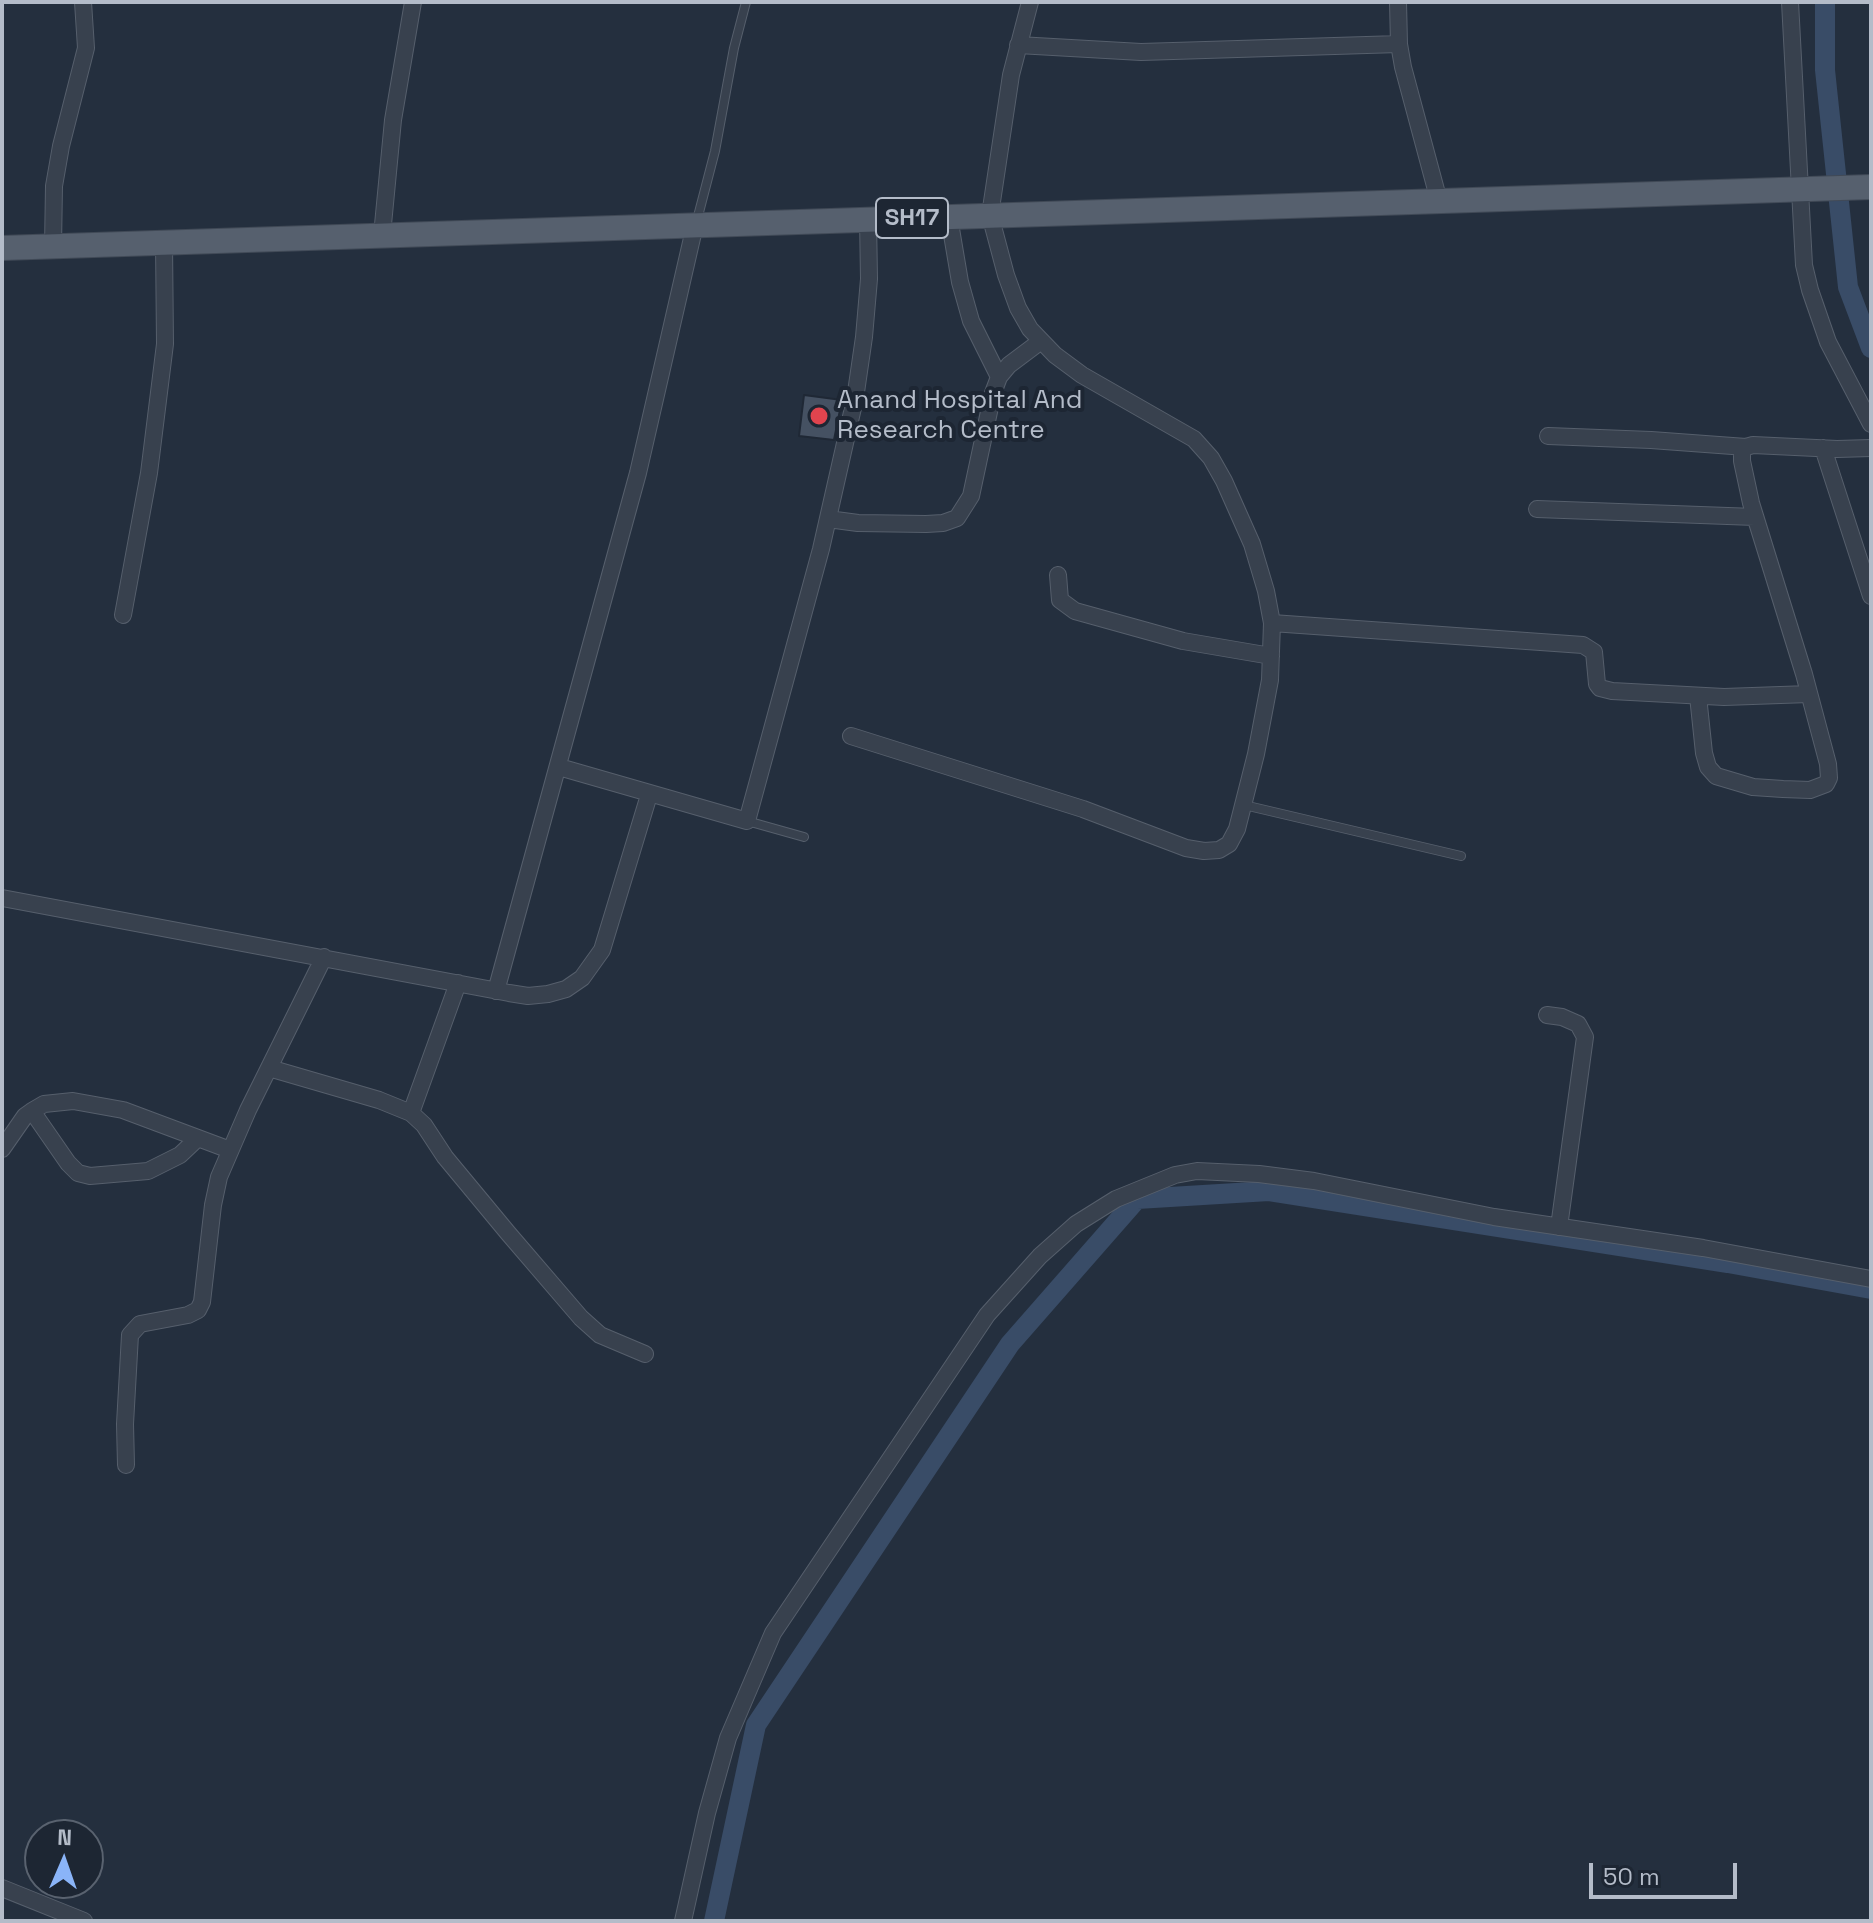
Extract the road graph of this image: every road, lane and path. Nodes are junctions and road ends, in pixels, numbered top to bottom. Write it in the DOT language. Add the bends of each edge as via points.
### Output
graph roads {
  1 [pos="83,2"];
  2 [pos="413,2"];
  3 [pos="746,2"];
  4 [pos="1030,2"];
  5 [pos="1398,2"];
  6 [pos="1790,2"];
  7 [pos="1399,44"];
  8 [pos="1018,45"];
  9 [pos="1860,188"];
  10 [pos="1810,190"];
  11 [pos="1439,201"];
  12 [pos="990,215"];
  13 [pos="949,217"];
  14 [pos="868,219"];
  15 [pos="695,225"];
  16 [pos="382,235"];
  17 [pos="164,243"];
  18 [pos="53,246"];
  19 [pos="2,248"];
  20 [pos="1041,341"];
  21 [pos="999,377"];
  22 [pos="1871,424"];
  23 [pos="1548,436"];
  24 [pos="1746,447"];
  25 [pos="1823,448"];
  26 [pos="1871,448"];
  27 [pos="1537,509"];
  28 [pos="1755,517"];
  29 [pos="828,519"];
  30 [pos="1058,575"];
  31 [pos="1871,596"];
  32 [pos="123,615"];
  33 [pos="1272,623"];
  34 [pos="1271,656"];
  35 [pos="1809,694"];
  36 [pos="1698,696"];
  37 [pos="851,736"];
  38 [pos="559,767"];
  39 [pos="649,795"];
  40 [pos="1243,805"];
  41 [pos="747,821"];
  42 [pos="804,837"];
  43 [pos="1461,856"];
  44 [pos="2,898"];
  45 [pos="324,957"];
  46 [pos="458,983"];
  47 [pos="496,991"];
  48 [pos="1547,1015"];
  49 [pos="269,1068"];
  50 [pos="32,1111"];
  51 [pos="411,1113"];
  52 [pos="198,1138"];
  53 [pos="2,1149"];
  54 [pos="230,1150"];
  55 [pos="1559,1227"];
  56 [pos="1871,1279"];
  57 [pos="645,1354"];
  58 [pos="126,1465"];
  59 [pos="2,1888"];
  60 [pos="84,1921"];
  61 [pos="683,1921"];
  1 -- 18 [label="street" via="86,48 54,186"];
  2 -- 16 [label="street" via="393,120"];
  3 -- 15 [label="lane"];
  4 -- 8 [label="street"];
  5 -- 7 [label="street"];
  6 -- 10 [label="street"];
  7 -- 8 [label="street" via="1156,52"];
  7 -- 11 [label="street"];
  8 -- 12 [label="street"];
  9 -- 10 [label="main road, SH17"];
  10 -- 11 [label="main road, SH17"];
  10 -- 22 [label="street" via="1804,265 1810,290 1828,342"];
  11 -- 12 [label="main road, SH17"];
  12 -- 13 [label="main road, SH17"];
  12 -- 20 [label="street" via="1018,308"];
  13 -- 14 [label="main road, SH17"];
  13 -- 21 [label="street" via="971,321"];
  14 -- 15 [label="main road, SH17"];
  14 -- 29 [label="street" via="864,337"];
  15 -- 16 [label="main road, SH17"];
  15 -- 38 [label="street" via="638,473"];
  16 -- 17 [label="main road, SH17"];
  17 -- 18 [label="main road, SH17"];
  17 -- 32 [label="street" via="160,384"];
  18 -- 19 [label="main road, SH17"];
  20 -- 21 [label="street"];
  20 -- 33 [label="street" via="1082,375 1194,439 1211,458 1252,544"];
  21 -- 29 [label="street" via="971,496 957,518 926,524"];
  23 -- 24 [label="street"];
  24 -- 25 [label="street"];
  24 -- 28 [label="street" via="1742,461"];
  25 -- 26 [label="street"];
  25 -- 31 [label="street"];
  27 -- 28 [label="street"];
  28 -- 35 [label="street"];
  29 -- 41 [label="street"];
  30 -- 34 [label="street" via="1060,600 1075,611 1183,641"];
  33 -- 34 [label="street"];
  33 -- 36 [label="street" via="1583,645 1594,652 1600,688"];
  34 -- 40 [label="street"];
  35 -- 36 [label="street"];
  35 -- 36 [label="street" via="1829,778 1810,790 1753,787 1716,776 1704,753"];
  37 -- 40 [label="street" via="1083,809 1186,848 1219,850 1229,844"];
  38 -- 39 [label="street"];
  38 -- 47 [label="street"];
  39 -- 41 [label="street"];
  39 -- 47 [label="street" via="608,934 594,964 557,992 528,996"];
  40 -- 43 [label="lane"];
  41 -- 42 [label="lane"];
  44 -- 45 [label="street"];
  45 -- 46 [label="street"];
  45 -- 49 [label="street"];
  46 -- 47 [label="street"];
  46 -- 51 [label="street"];
  48 -- 55 [label="street" via="1578,1024 1585,1037"];
  49 -- 51 [label="street"];
  49 -- 54 [label="street"];
  50 -- 52 [label="street" via="73,1101 123,1110"];
  50 -- 52 [label="street" via="68,1163 90,1176 148,1171 180,1155"];
  50 -- 53 [label="street"];
  51 -- 57 [label="street" via="581,1318 600,1335"];
  52 -- 54 [label="street"];
  54 -- 58 [label="street" via="213,1205 198,1310 140,1324 130,1335"];
  55 -- 56 [label="street"];
  55 -- 61 [label="street" via="1314,1181 1210,1171 1146,1185 1076,1224 987,1315 773,1633 728,1738"];
  59 -- 60 [label="street"];
}
